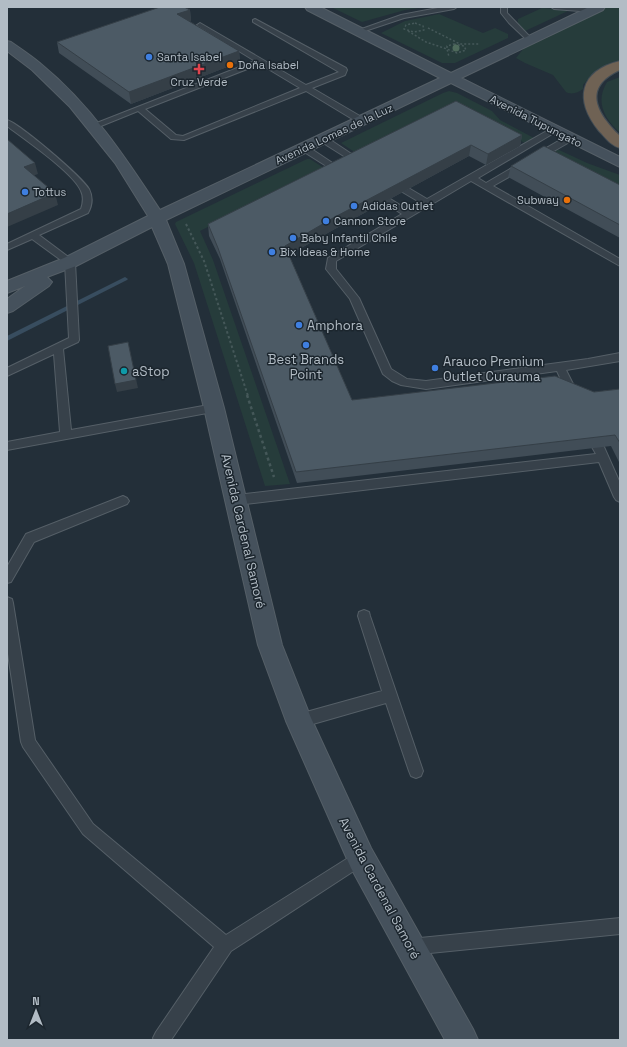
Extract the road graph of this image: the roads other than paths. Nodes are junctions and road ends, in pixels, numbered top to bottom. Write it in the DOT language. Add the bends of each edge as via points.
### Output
graph roads {
  1 [pos="312,7"];
  2 [pos="454,7"];
  3 [pos="505,7"];
  4 [pos="554,7"];
  5 [pos="596,8"];
  6 [pos="255,21"];
  7 [pos="200,25"];
  8 [pos="359,31"];
  9 [pos="530,40"];
  10 [pos="10,49"];
  11 [pos="261,61"];
  12 [pos="620,65"];
  13 [pos="452,78"];
  14 [pos="307,87"];
  15 [pos="139,108"];
  16 [pos="362,121"];
  17 [pos="7,122"];
  18 [pos="93,126"];
  19 [pos="555,130"];
  20 [pos="570,138"];
  21 [pos="323,139"];
  22 [pos="620,144"];
  23 [pos="304,148"];
  24 [pos="620,163"];
  25 [pos="367,166"];
  26 [pos="348,176"];
  27 [pos="472,178"];
  28 [pos="387,179"];
  29 [pos="487,186"];
  30 [pos="368,188"];
  31 [pos="427,203"];
  32 [pos="408,214"];
  33 [pos="157,218"];
  34 [pos="33,235"];
  35 [pos="7,247"];
  36 [pos="70,262"];
  37 [pos="620,263"];
  38 [pos="7,287"];
  39 [pos="7,307"];
  40 [pos="58,347"];
  41 [pos="620,357"];
  42 [pos="560,366"];
  43 [pos="7,372"];
  44 [pos="574,397"];
  45 [pos="214,408"];
  46 [pos="66,435"];
  47 [pos="7,446"];
  48 [pos="620,497"];
  49 [pos="237,500"];
  50 [pos="123,501"];
  51 [pos="7,578"];
  52 [pos="7,603"];
  53 [pos="364,616"];
  54 [pos="390,695"];
  55 [pos="298,721"];
  56 [pos="416,771"];
  57 [pos="361,858"];
  58 [pos="620,926"];
  59 [pos="225,945"];
  60 [pos="409,947"];
  61 [pos="162,1038"];
  62 [pos="462,1040"];
  1 -- 8 [label="main road, Avenida Tupungato"];
  2 -- 8 [label="lane" via="403,16"];
  3 -- 9 [label="lane" via="504,13"];
  4 -- 5 [label="lane"];
  5 -- 9 [label="main road, Avenida Lomas de la Luz"];
  6 -- 14 [label="lane" via="343,70 339,75"];
  7 -- 11 [label="lane"];
  8 -- 13 [label="main road, Avenida Tupungato"];
  9 -- 13 [label="main road, Avenida Lomas de la Luz"];
  10 -- 18 [label="main road, Avenida Cardenal Samoré" via="56,85"];
  11 -- 14 [label="lane"];
  11 -- 15 [label="lane"];
  12 -- 22 [label="highway" via="606,71 592,83 589,98 590,106 598,120"];
  13 -- 16 [label="main road, Avenida Lomas de la Luz"];
  13 -- 19 [label="main road, Avenida Tupungato"];
  14 -- 15 [label="lane" via="184,138 174,137"];
  14 -- 16 [label="lane"];
  15 -- 18 [label="lane"];
  16 -- 21 [label="main road, Avenida Lomas de la Luz"];
  17 -- 34 [label="lane" via="74,176 85,189 87,197 86,211"];
  18 -- 33 [label="main road, Avenida Cardenal Samoré" via="121,161"];
  19 -- 20 [label="main road, Avenida Tupungato"];
  19 -- 27 [label="lane"];
  20 -- 24 [label="main road, Avenida Tupungato"];
  20 -- 29 [label="lane"];
  21 -- 23 [label="main road, Avenida Lomas de la Luz"];
  21 -- 25 [label="lane"];
  23 -- 26 [label="lane"];
  23 -- 33 [label="main road, Avenida Lomas de la Luz"];
  27 -- 29 [label="lane"];
  27 -- 31 [label="lane"];
  28 -- 31 [label="lane"];
  29 -- 37 [label="lane"];
  30 -- 32 [label="lane"];
  31 -- 32 [label="lane"];
  32 -- 42 [label="lane" via="331,260 330,264 354,298 387,371 396,380 426,385"];
  33 -- 36 [label="main road, Avenida Lomas de la Luz"];
  33 -- 45 [label="main road, Avenida Cardenal Samoré" via="176,264"];
  34 -- 35 [label="lane"];
  34 -- 36 [label="lane"];
  36 -- 38 [label="main road, Avenida Lomas de la Luz"];
  36 -- 39 [label="main road, Avenida Lomas de la Luz"];
  36 -- 40 [label="lane" via="74,340"];
  40 -- 43 [label="lane"];
  40 -- 46 [label="lane"];
  41 -- 42 [label="lane"];
  42 -- 44 [label="lane"];
  45 -- 46 [label="lane"];
  45 -- 49 [label="main road, Avenida Cardenal Samoré"];
  46 -- 47 [label="lane"];
  48 -- 49 [label="lane" via="601,452"];
  49 -- 55 [label="main road, Avenida Cardenal Samoré" via="270,645"];
  50 -- 51 [label="lane" via="30,538"];
  52 -- 59 [label="lane" via="28,742 88,829"];
  53 -- 54 [label="lane"];
  54 -- 55 [label="lane"];
  54 -- 56 [label="lane"];
  55 -- 57 [label="main road, Avenida Cardenal Samoré"];
  57 -- 59 [label="lane"];
  57 -- 60 [label="main road, Avenida Cardenal Samoré"];
  58 -- 60 [label="lane"];
  59 -- 61 [label="lane"];
  60 -- 62 [label="main road, Avenida Cardenal Samoré"];
}
